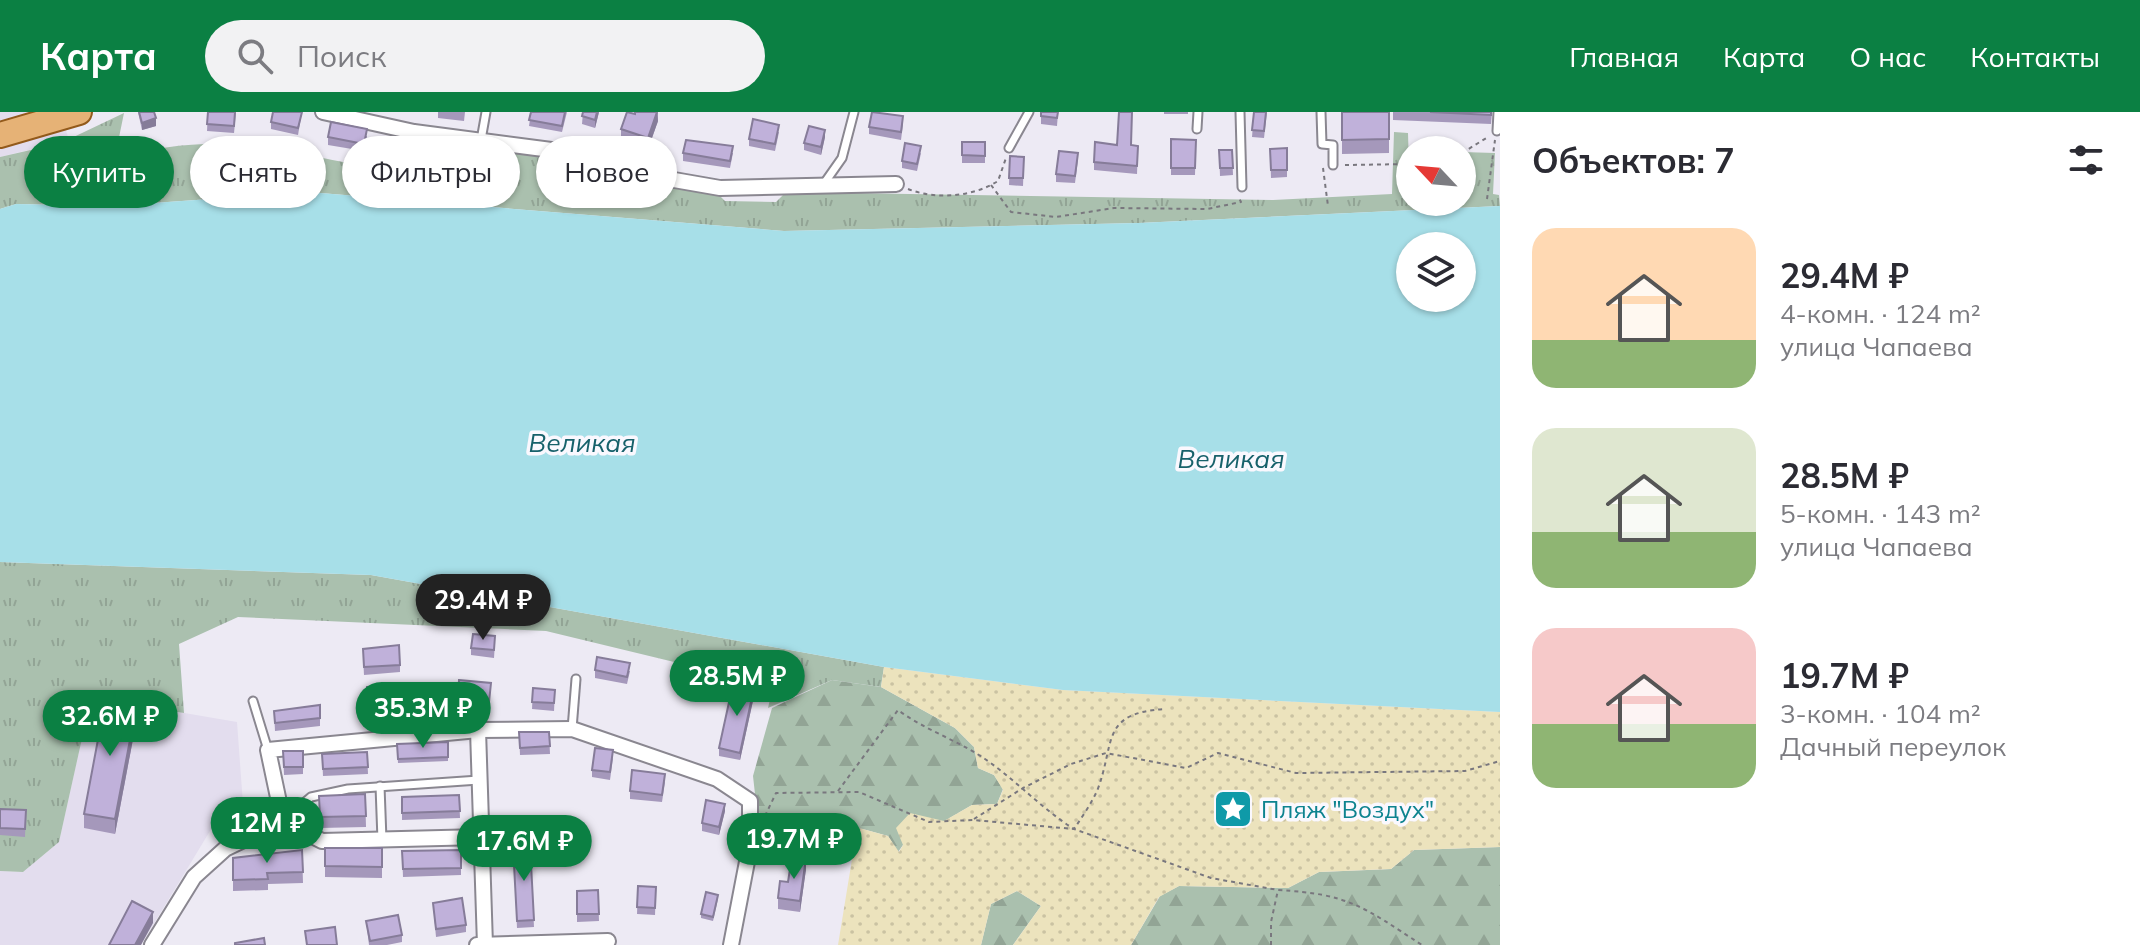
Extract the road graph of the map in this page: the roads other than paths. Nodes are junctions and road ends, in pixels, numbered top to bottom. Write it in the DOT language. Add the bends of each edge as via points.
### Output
graph roads {
  1 [pos="79,112"];
  2 [pos="323,112"];
  3 [pos="486,112"];
  4 [pos="854,112"];
  5 [pos="1029,112"];
  6 [pos="1198,112"];
  7 [pos="1240,112"];
  8 [pos="1321,112"];
  9 [pos="1498,112"];
  10 [pos="1197,129"];
  11 [pos="1497,131"];
  12 [pos="0,135"];
  13 [pos="448,136"];
  14 [pos="482,136"];
  15 [pos="520,146"];
  16 [pos="1009,148"];
  17 [pos="1333,165"];
  18 [pos="896,184"];
  19 [pos="821,186"];
  20 [pos="1242,187"];
  21 [pos="576,679"];
  22 [pos="253,701"];
  23 [pos="572,729"];
  24 [pos="478,730"];
  25 [pos="268,750"];
  26 [pos="479,780"];
  27 [pos="380,786"];
  28 [pos="283,821"];
  29 [pos="481,837"];
  30 [pos="382,840"];
  31 [pos="608,941"];
  32 [pos="152,945"];
  33 [pos="482,945"];
  34 [pos="731,945"];
  1 -- 12 [label="main road"];
  2 -- 13 [label="street"];
  3 -- 14 [label="lane"];
  4 -- 19 [label="lane" via="842,158"];
  5 -- 16 [label="lane"];
  6 -- 10 [label="lane"];
  7 -- 20 [label="lane"];
  8 -- 17 [label="lane" via="1322,144 1333,145"];
  9 -- 11 [label="lane"];
  15 -- 19 [label="street" via="720,188"];
  18 -- 19 [label="street"];
  21 -- 23 [label="lane"];
  22 -- 25 [label="lane"];
  23 -- 24 [label="street"];
  23 -- 34 [label="street" via="717,779 750,801 750,846"];
  24 -- 25 [label="street"];
  24 -- 26 [label="street"];
  25 -- 28 [label="street"];
  26 -- 27 [label="lane"];
  26 -- 29 [label="street"];
  27 -- 28 [label="lane" via="311,797"];
  27 -- 30 [label="lane"];
  28 -- 30 [label="street" via="322,841"];
  28 -- 32 [label="street" via="225,849 194,877"];
  29 -- 30 [label="street"];
  29 -- 33 [label="street"];
  31 -- 33 [label="street"];
}
